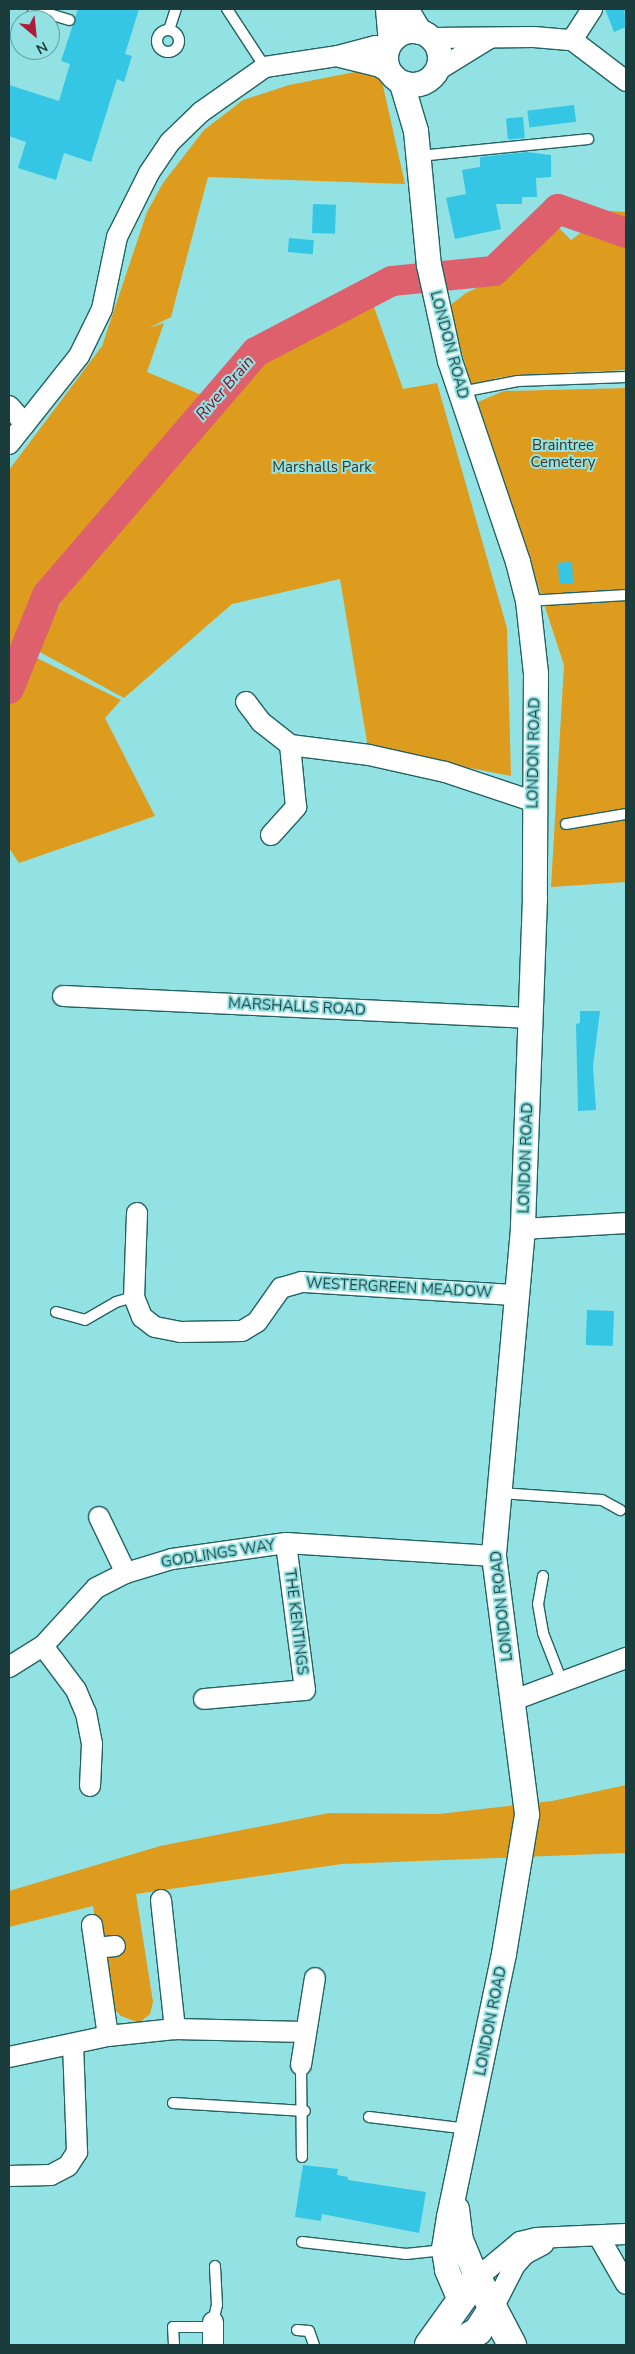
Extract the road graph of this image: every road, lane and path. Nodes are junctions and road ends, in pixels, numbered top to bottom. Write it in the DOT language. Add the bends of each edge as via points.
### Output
graph roads {
  1 [pos="33,9"];
  2 [pos="176,9"];
  3 [pos="227,9"];
  4 [pos="388,9"];
  5 [pos="406,9"];
  6 [pos="592,9"];
  7 [pos="70,20"];
  8 [pos="169,30"];
  9 [pos="426,35"];
  10 [pos="492,37"];
  11 [pos="572,40"];
  12 [pos="390,45"];
  13 [pos="338,56"];
  14 [pos="265,67"];
  15 [pos="434,75"];
  16 [pos="397,80"];
  17 [pos="626,81"];
  18 [pos="416,131"];
  19 [pos="588,139"];
  20 [pos="419,156"];
  21 [pos="626,377"];
  22 [pos="461,392"];
  23 [pos="9,406"];
  24 [pos="25,424"];
  25 [pos="9,444"];
  26 [pos="626,595"];
  27 [pos="528,601"];
  28 [pos="246,702"];
  29 [pos="290,745"];
  30 [pos="532,801"];
  31 [pos="626,814"];
  32 [pos="566,824"];
  33 [pos="270,835"];
  34 [pos="63,996"];
  35 [pos="531,1018"];
  36 [pos="138,1213"];
  37 [pos="626,1223"];
  38 [pos="523,1228"];
  39 [pos="516,1295"];
  40 [pos="134,1297"];
  41 [pos="56,1312"];
  42 [pos="500,1493"];
  43 [pos="620,1510"];
  44 [pos="99,1517"];
  45 [pos="286,1543"];
  46 [pos="494,1556"];
  47 [pos="126,1573"];
  48 [pos="543,1576"];
  49 [pos="43,1646"];
  50 [pos="626,1658"];
  51 [pos="9,1667"];
  52 [pos="562,1682"];
  53 [pos="204,1699"];
  54 [pos="514,1700"];
  55 [pos="90,1786"];
  56 [pos="162,1900"];
  57 [pos="92,1925"];
  58 [pos="315,1978"];
  59 [pos="175,2029"];
  60 [pos="304,2032"];
  61 [pos="108,2036"];
  62 [pos="72,2045"];
  63 [pos="9,2057"];
  64 [pos="301,2065"];
  65 [pos="173,2103"];
  66 [pos="305,2110"];
  67 [pos="369,2117"];
  68 [pos="470,2129"];
  69 [pos="302,2157"];
  70 [pos="9,2176"];
  71 [pos="457,2190"];
  72 [pos="626,2234"];
  73 [pos="599,2237"];
  74 [pos="568,2238"];
  75 [pos="302,2242"];
  76 [pos="444,2250"];
  77 [pos="214,2266"];
  78 [pos="477,2278"];
  79 [pos="626,2284"];
  80 [pos="460,2301"];
  81 [pos="492,2308"];
  82 [pos="297,2330"];
  83 [pos="213,2331"];
  84 [pos="483,2338"];
  85 [pos="174,2345"];
  86 [pos="314,2345"];
  87 [pos="429,2345"];
  88 [pos="454,2345"];
  89 [pos="512,2345"];
  1 -- 7 [label="lane"];
  2 -- 8 [label="lane"];
  3 -- 14 [label="lane"];
  4 -- 12 [label="street"];
  5 -- 9 [label="street"];
  6 -- 11 [label="street"];
  9 -- 10 [label="street"];
  9 -- 12 [label="street" via="410,31"];
  9 -- 15 [label="street" via="440,53"];
  10 -- 11 [label="street"];
  10 -- 15 [label="street"];
  11 -- 17 [label="street"];
  12 -- 13 [label="street"];
  12 -- 16 [label="street" via="386,62"];
  13 -- 14 [label="street"];
  13 -- 16 [label="street" via="380,67"];
  14 -- 24 [label="street" via="201,112 170,142 148,173 118,236 102,309 79,356"];
  15 -- 16 [label="street" via="416,86"];
  15 -- 18 [label="street, LONDON ROAD"];
  16 -- 18 [label="street, LONDON ROAD"];
  18 -- 20 [label="street, LONDON ROAD"];
  19 -- 20 [label="lane"];
  20 -- 22 [label="street, LONDON ROAD" via="429,265"];
  21 -- 22 [label="lane" via="518,381"];
  22 -- 27 [label="street, LONDON ROAD"];
  23 -- 24 [label="street"];
  24 -- 25 [label="street"];
  26 -- 27 [label="lane"];
  27 -- 30 [label="street, LONDON ROAD" via="536,673"];
  28 -- 29 [label="street" via="261,722"];
  29 -- 30 [label="street" via="369,755 445,772"];
  29 -- 33 [label="street" via="296,807"];
  30 -- 35 [label="street, LONDON ROAD" via="535,898"];
  31 -- 32 [label="lane"];
  34 -- 35 [label="street, MARSHALLS ROAD"];
  35 -- 38 [label="street, LONDON ROAD"];
  36 -- 40 [label="street, WESTERGREEN MEADOW"];
  37 -- 38 [label="street"];
  38 -- 39 [label="street, LONDON ROAD"];
  39 -- 40 [label="street, WESTERGREEN MEADOW" via="302,1282 281,1288 258,1322 242,1331 188,1332 155,1327 142,1317"];
  39 -- 42 [label="street, LONDON ROAD"];
  40 -- 41 [label="lane" via="116,1302 85,1320"];
  42 -- 43 [label="lane" via="602,1500"];
  42 -- 46 [label="street, LONDON ROAD"];
  44 -- 47 [label="street"];
  45 -- 46 [label="street, GODLINGS WAY"];
  45 -- 47 [label="street, GODLINGS WAY" via="172,1559"];
  45 -- 53 [label="street, THE KENTINGS" via="305,1690"];
  46 -- 54 [label="street, LONDON ROAD"];
  47 -- 49 [label="street, GODLINGS WAY" via="96,1588"];
  48 -- 52 [label="lane" via="538,1604 543,1632"];
  49 -- 51 [label="street, GODLINGS WAY"];
  49 -- 55 [label="street" via="76,1690 86,1713 92,1744"];
  50 -- 52 [label="street"];
  52 -- 54 [label="street"];
  54 -- 68 [label="street, LONDON ROAD" via="527,1792 520,1866"];
  56 -- 59 [label="street"];
  57 -- 61 [label="street" via="105,1947"];
  58 -- 60 [label="street"];
  59 -- 60 [label="street"];
  59 -- 61 [label="street"];
  60 -- 64 [label="street"];
  61 -- 62 [label="street"];
  62 -- 63 [label="street"];
  62 -- 70 [label="street" via="77,2152 68,2166 51,2175"];
  64 -- 66 [label="lane"];
  65 -- 66 [label="lane"];
  66 -- 69 [label="lane"];
  67 -- 68 [label="lane"];
  68 -- 71 [label="street, LONDON ROAD"];
  71 -- 76 [label="street, LONDON ROAD"];
  71 -- 78 [label="street, LONDON ROAD" via="461,2240"];
  72 -- 73 [label="street"];
  73 -- 74 [label="street"];
  73 -- 79 [label="street"];
  74 -- 78 [label="street" via="520,2242"];
  74 -- 81 [label="street" via="538,2246 525,2254 506,2279"];
  75 -- 76 [label="lane" via="406,2254"];
  76 -- 80 [label="street, LONDON ROAD" via="447,2270"];
  77 -- 83 [label="lane" via="217,2305"];
  78 -- 80 [label="main road"];
  78 -- 81 [label="main road"];
  80 -- 84 [label="main road"];
  80 -- 87 [label="main road"];
  81 -- 84 [label="main road"];
  81 -- 89 [label="main road"];
  82 -- 86 [label="lane" via="309,2331"];
  83 -- 85 [label="lane" via="173,2327"];
  84 -- 88 [label="main road"];
}
